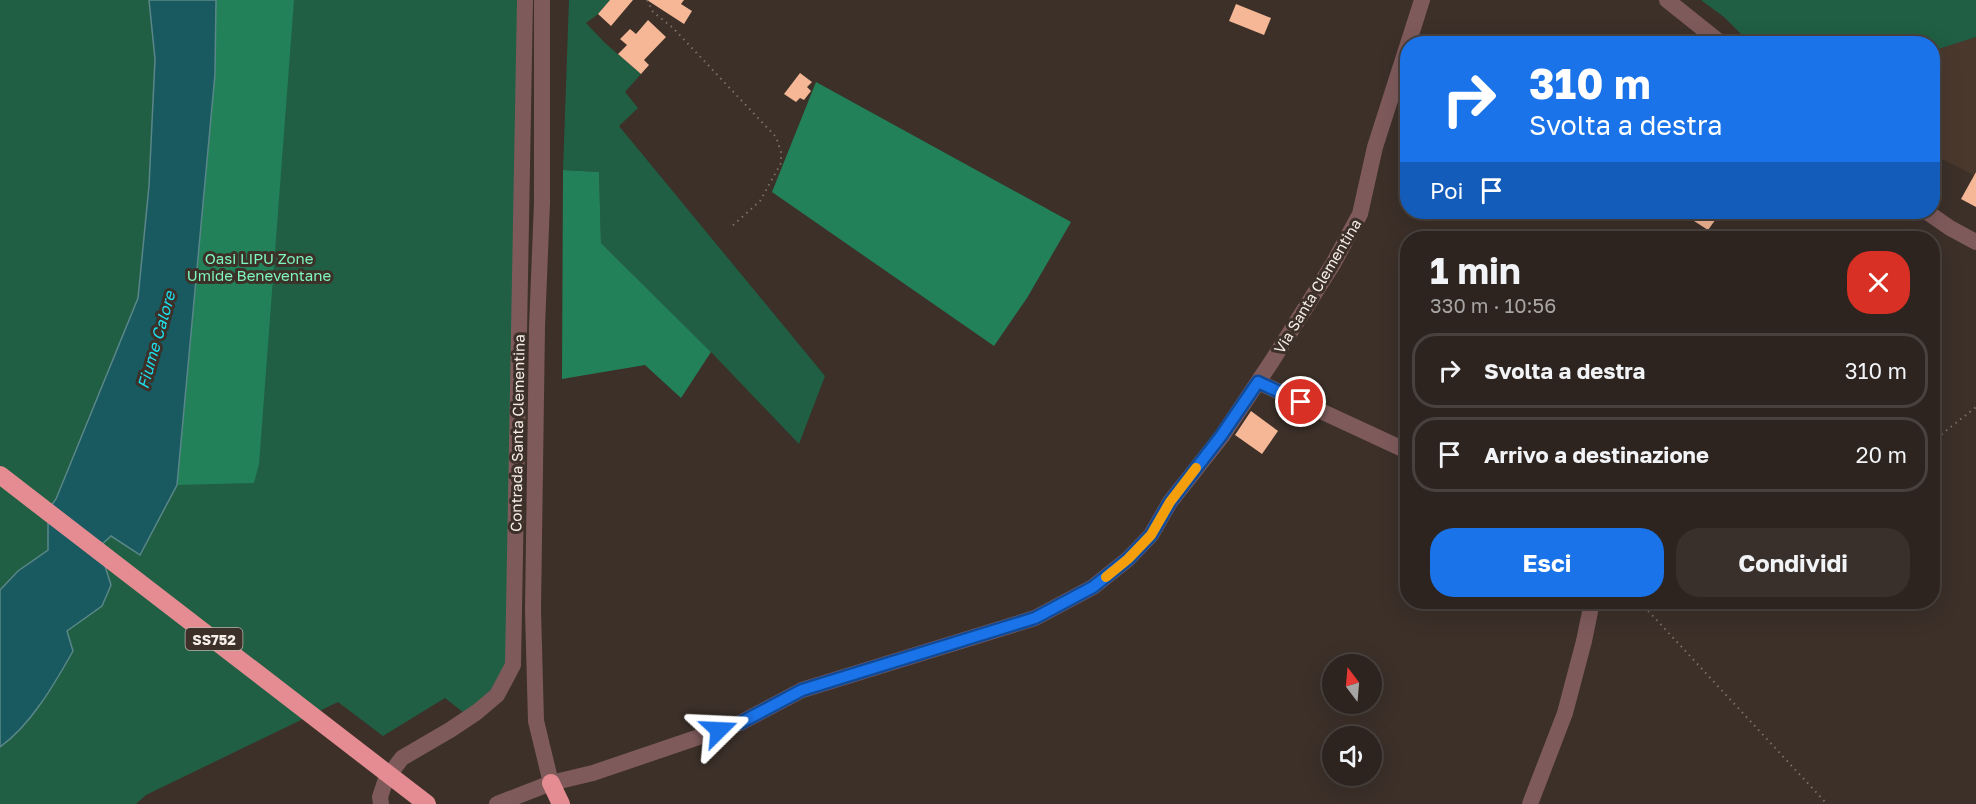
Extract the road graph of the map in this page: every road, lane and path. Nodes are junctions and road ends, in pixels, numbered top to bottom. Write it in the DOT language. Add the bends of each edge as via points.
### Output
graph roads {
  1 [pos="525,0"];
  2 [pos="542,0"];
  3 [pos="647,0"];
  4 [pos="1422,0"];
  5 [pos="1666,0"];
  6 [pos="1411,36"];
  7 [pos="1712,36"];
  8 [pos="1400,70"];
  9 [pos="1937,219"];
  10 [pos="732,226"];
  11 [pos="1976,242"];
  12 [pos="1258,382"];
  13 [pos="1976,407"];
  14 [pos="1940,436"];
  15 [pos="1400,448"];
  16 [pos="0,475"];
  17 [pos="1591,609"];
  18 [pos="1646,609"];
  19 [pos="551,783"];
  20 [pos="381,804"];
  21 [pos="427,804"];
  22 [pos="497,804"];
  23 [pos="561,804"];
  24 [pos="1530,804"];
  25 [pos="1827,804"];
  1 -- 20 [label="street, Contrada Santa Clementina" via="513,665 497,695 477,712 402,758 386,779"];
  2 -- 19 [label="street, Contrada Santa Clementina" via="533,610 536,721"];
  3 -- 10 [label="path" via="653,12 673,28 776,137 781,163 760,201"];
  4 -- 6 [label="street, Via Santa Clementina"];
  5 -- 7 [label="street"];
  8 -- 12 [label="street, Via Santa Clementina" via="1359,214 1333,264"];
  9 -- 11 [label="street"];
  12 -- 15 [label="street"];
  12 -- 19 [label="street, Via Santa Clementina" via="1176,494 1151,535 1093,587 1035,618 802,690 740,723 594,773"];
  13 -- 14 [label="path"];
  16 -- 21 [label="highway, SS752, bridge"];
  17 -- 24 [label="street" via="1565,713"];
  18 -- 25 [label="path"];
  19 -- 22 [label="street, Via Santa Clementina"];
  19 -- 23 [label="highway"];
}
